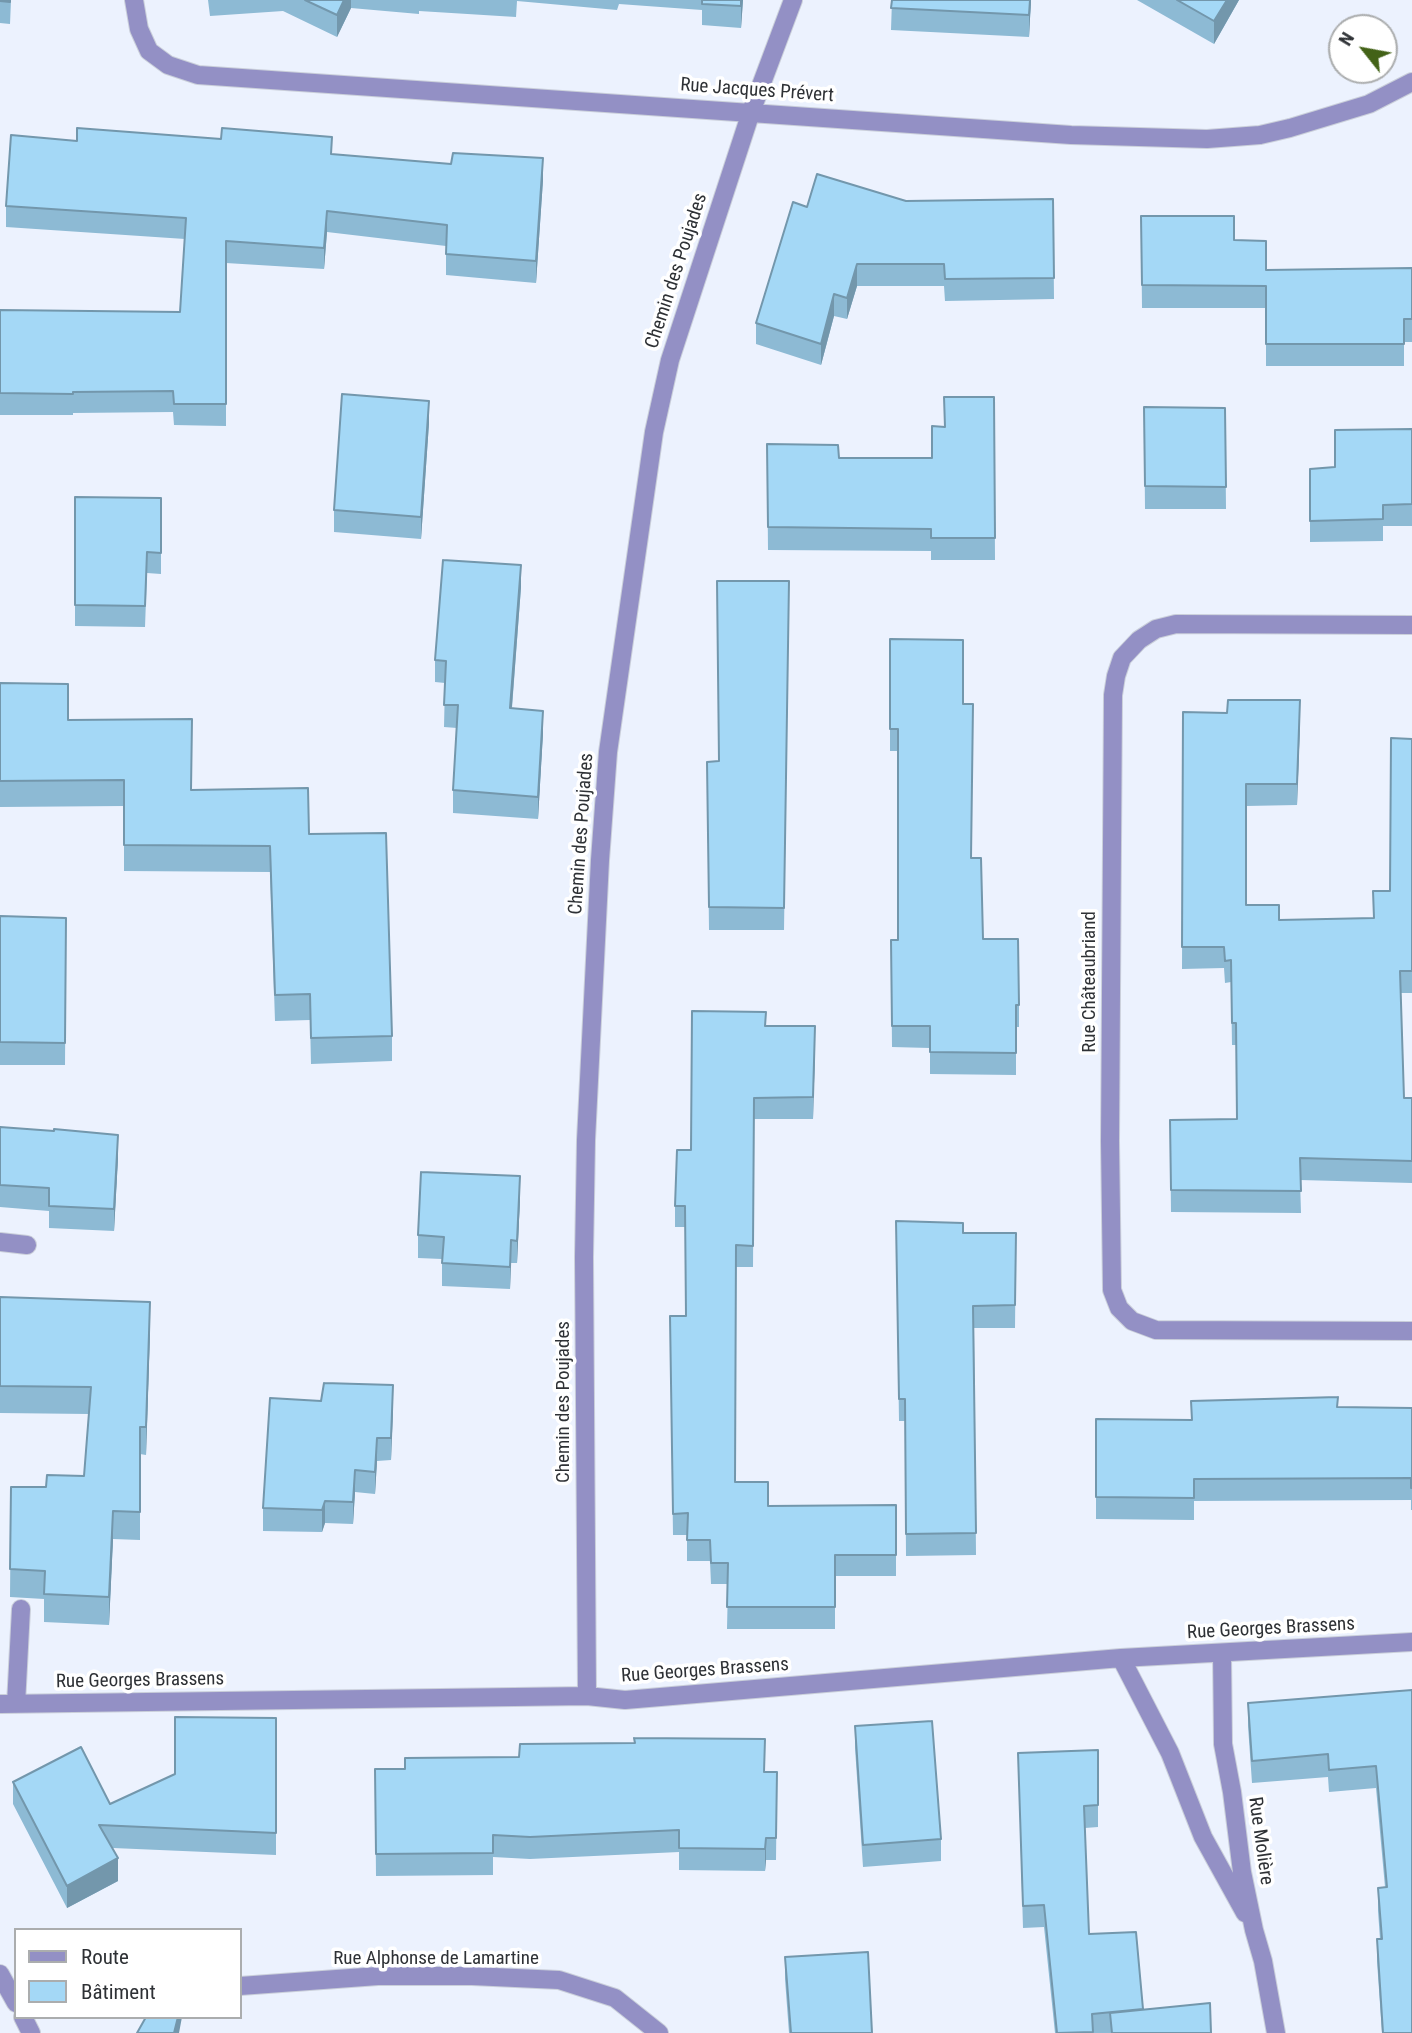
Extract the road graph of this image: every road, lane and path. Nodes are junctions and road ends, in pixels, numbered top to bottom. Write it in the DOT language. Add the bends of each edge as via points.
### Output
graph roads {
  1 [pos="134,0"];
  2 [pos="793,0"];
  3 [pos="1412,82"];
  4 [pos="751,112"];
  5 [pos="1412,625"];
  6 [pos="0,1242"];
  7 [pos="27,1245"];
  8 [pos="1412,1331"];
  9 [pos="21,1609"];
  10 [pos="1412,1642"];
  11 [pos="1222,1653"];
  12 [pos="1121,1658"];
  13 [pos="587,1696"];
  14 [pos="8,1704"];
  15 [pos="1254,1930"];
  16 [pos="0,1974"];
  17 [pos="242,1986"];
  18 [pos="14,1998"];
  19 [pos="659,2033"];
  20 [pos="1276,2033"];
  1 -- 4 [label="street, Rue Jacques Prévert" via="149,51 168,65 198,75"];
  2 -- 4 [label="street, Chemin des Poujades"];
  3 -- 4 [label="street, Rue Jacques Prévert" via="1369,104 1290,128 1207,139 1071,135"];
  4 -- 13 [label="street, Chemin des Poujades" via="670,359 654,432 608,752 586,1153"];
  5 -- 8 [label="street, Rue Châteaubriand" via="1176,624 1156,629 1122,658 1113,695 1110,1141 1112,1290 1119,1308 1132,1321 1156,1330"];
  6 -- 7 [label="street"];
  9 -- 14 [label="street"];
  10 -- 11 [label="street, Rue Georges Brassens"];
  11 -- 12 [label="street, Rue Georges Brassens"];
  11 -- 15 [label="street, Rue Molière" via="1223,1744"];
  12 -- 13 [label="street, Rue Georges Brassens" via="625,1700"];
  12 -- 15 [label="street" via="1170,1753 1203,1837"];
  13 -- 14 [label="street, Rue Georges Brassens"];
  15 -- 20 [label="street, Rue Molière"];
  16 -- 18 [label="street"];
  17 -- 19 [label="street, Rue Alphonse de Lamartine" via="378,1976 559,1980 615,1998"];
}
